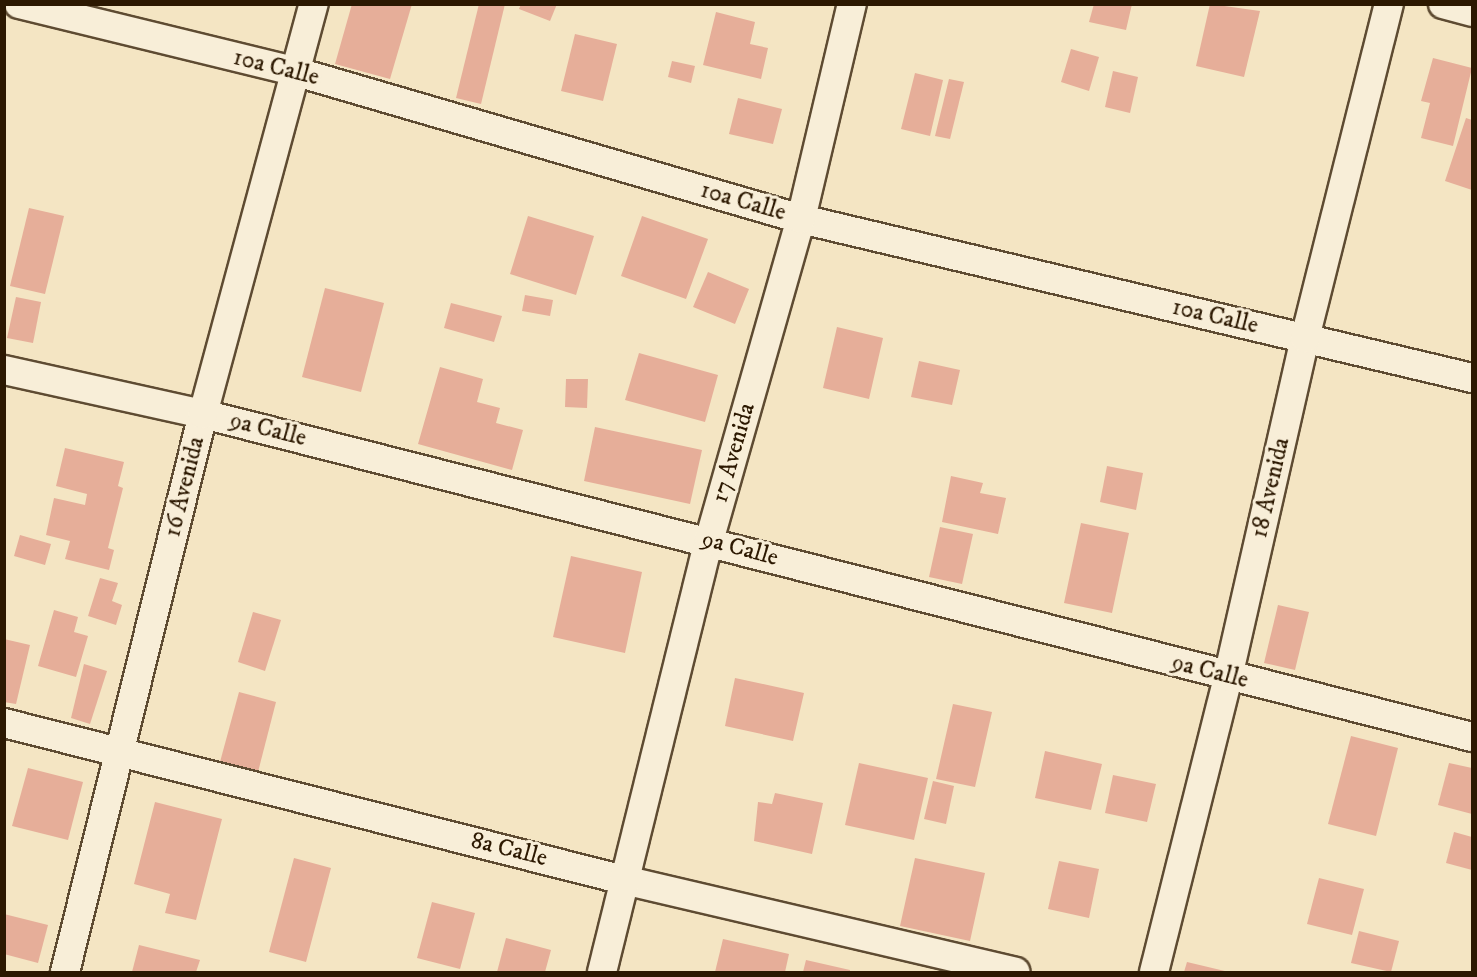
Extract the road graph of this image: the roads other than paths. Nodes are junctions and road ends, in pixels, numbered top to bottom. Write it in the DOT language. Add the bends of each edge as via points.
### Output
graph roads {
  1 [pos="19,4"];
  2 [pos="314,4"];
  3 [pos="852,4"];
  4 [pos="1389,4"];
  5 [pos="1443,4"];
  6 [pos="1473,12"];
  7 [pos="297,72"];
  8 [pos="801,219"];
  9 [pos="1305,338"];
  10 [pos="4,370"];
  11 [pos="1473,378"];
  12 [pos="203,414"];
  13 [pos="709,541"];
  14 [pos="1228,677"];
  15 [pos="4,723"];
  16 [pos="1473,737"];
  17 [pos="120,751"];
  18 [pos="624,880"];
  19 [pos="65,972"];
  20 [pos="602,972"];
  21 [pos="1014,972"];
  22 [pos="1154,972"];
  1 -- 7 [label="street, 10a Calle"];
  2 -- 7 [label="street, 16 Avenida"];
  3 -- 8 [label="street, 17 Avenida"];
  4 -- 9 [label="street, 18 Avenida"];
  5 -- 6 [label="street"];
  7 -- 8 [label="street, 10a Calle"];
  7 -- 12 [label="street, 16 Avenida"];
  8 -- 9 [label="street, 10a Calle"];
  8 -- 13 [label="street, 17 Avenida"];
  9 -- 11 [label="street, 10a Calle"];
  9 -- 14 [label="street, 18 Avenida"];
  10 -- 12 [label="street, 9a Calle"];
  12 -- 13 [label="street, 9a Calle"];
  12 -- 17 [label="street, 16 Avenida"];
  13 -- 14 [label="street, 9a Calle"];
  13 -- 18 [label="street, 17 Avenida"];
  14 -- 16 [label="street, 9a Calle"];
  14 -- 22 [label="street, 18 Avenida"];
  15 -- 17 [label="street, 8a Calle"];
  17 -- 18 [label="street, 8a Calle"];
  17 -- 19 [label="street, 16 Avenida"];
  18 -- 20 [label="street, 17 Avenida"];
  18 -- 21 [label="street, 8a Calle"];
}
